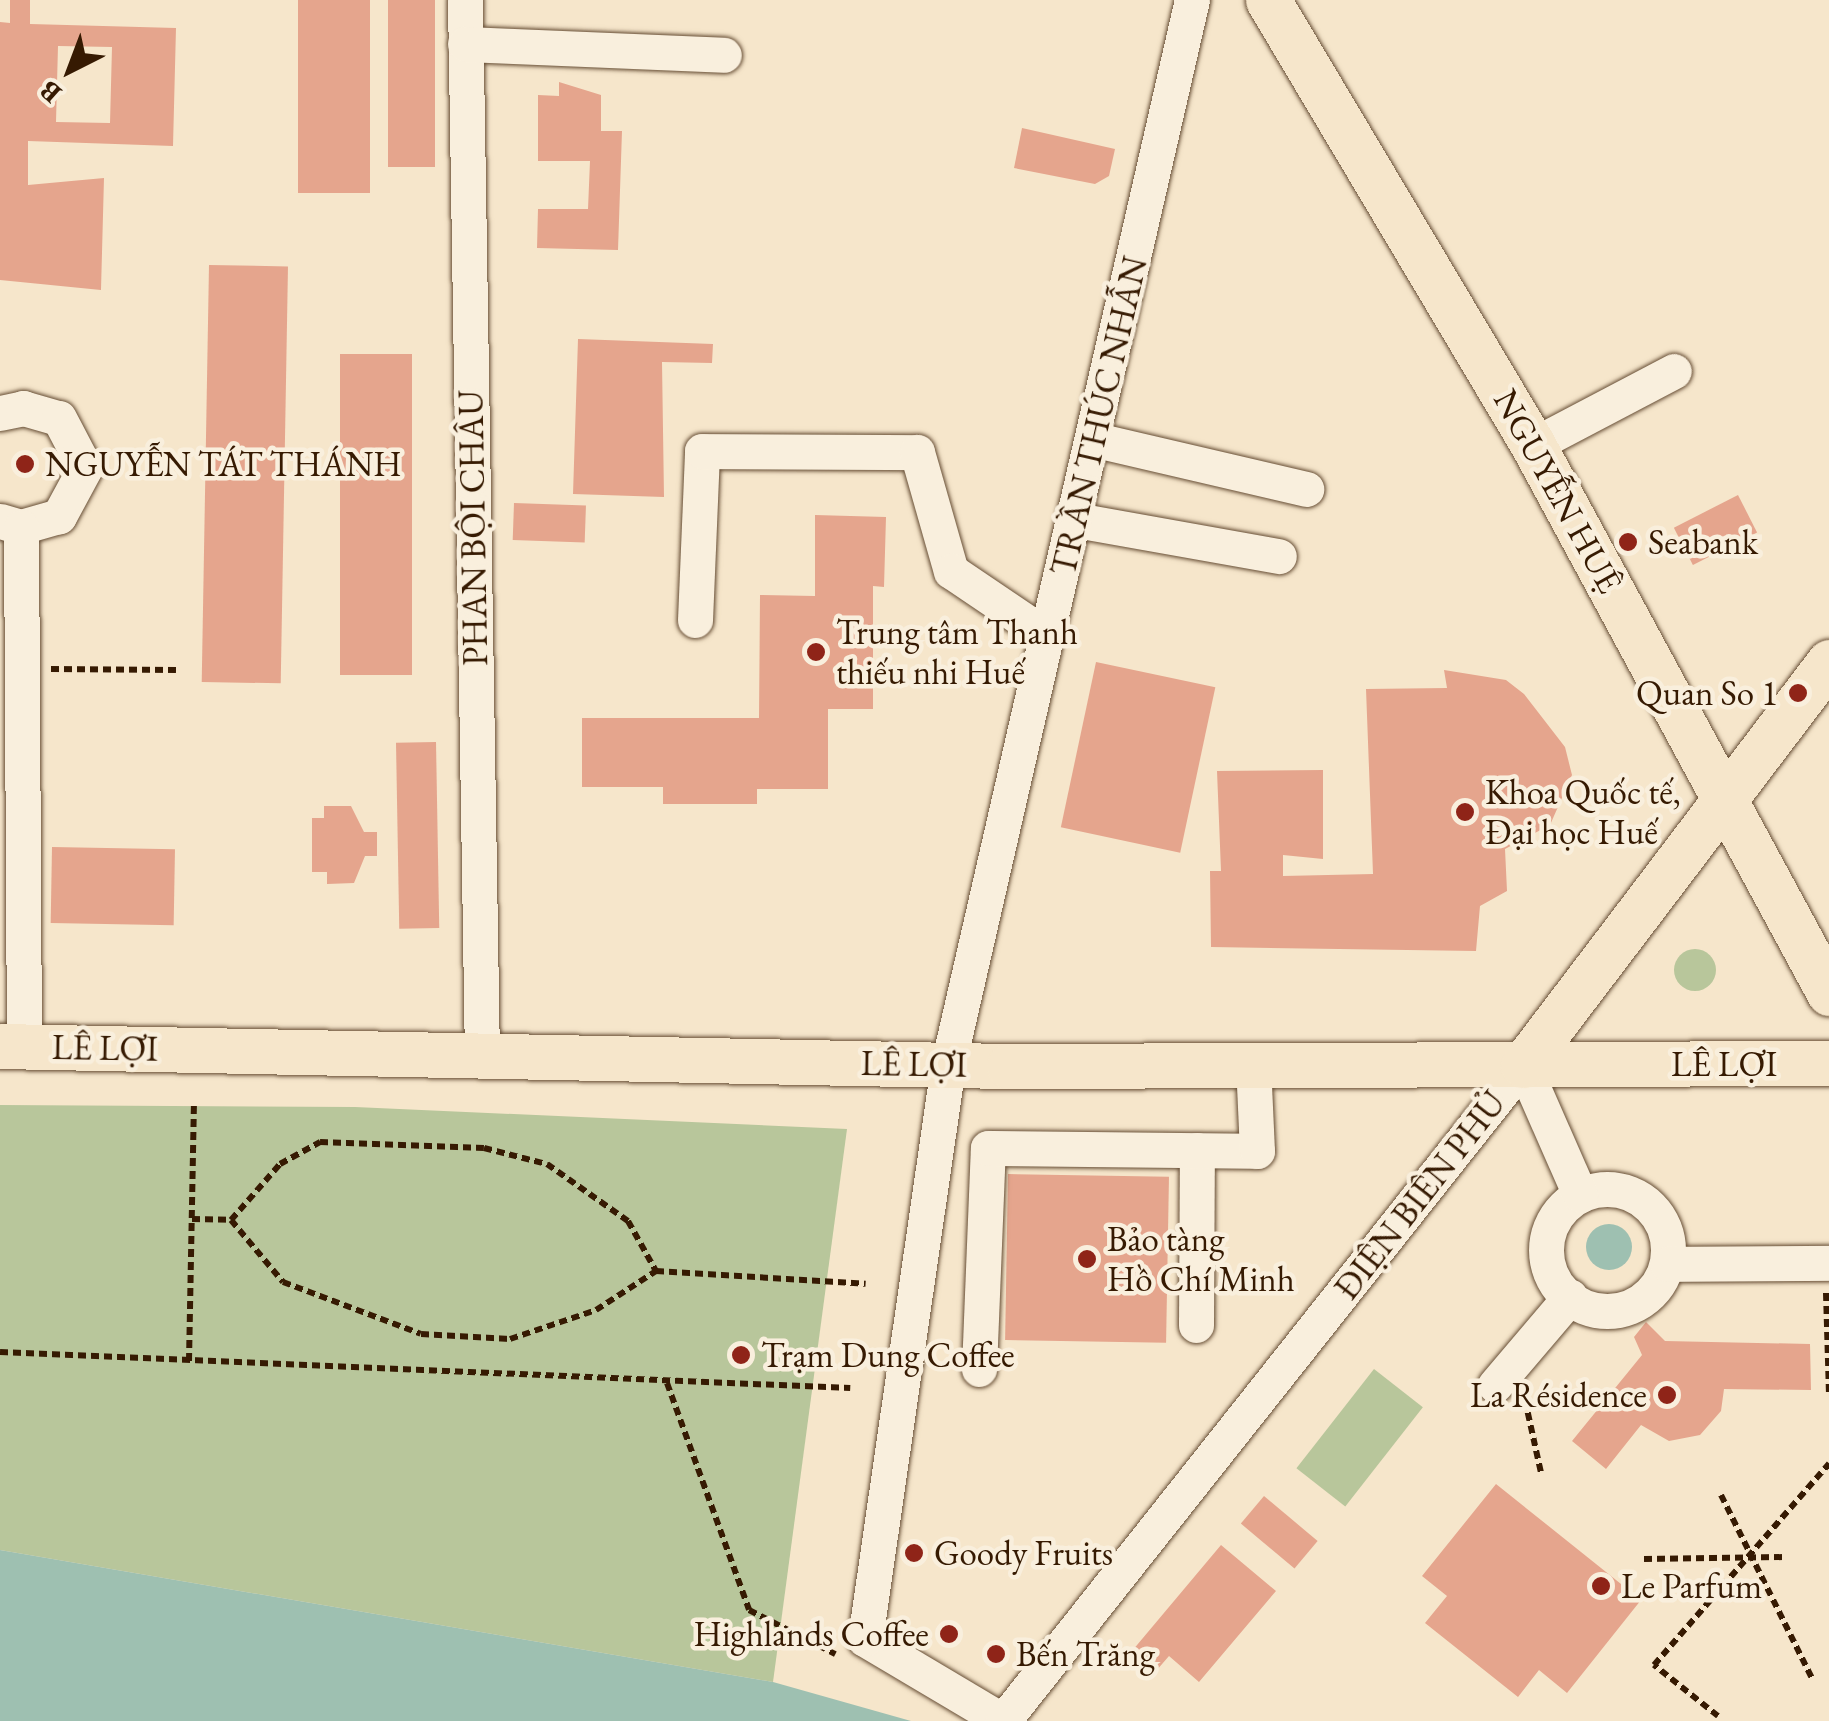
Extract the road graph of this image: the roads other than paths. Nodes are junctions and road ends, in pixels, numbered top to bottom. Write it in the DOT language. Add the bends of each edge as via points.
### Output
graph roads {
  1 [pos="465,0"];
  2 [pos="1192,0"];
  3 [pos="1268,0"];
  4 [pos="466,44"];
  5 [pos="724,54"];
  6 [pos="1674,371"];
  7 [pos="0,413"];
  8 [pos="1096,440"];
  9 [pos="1534,445"];
  10 [pos="1306,490"];
  11 [pos="1076,520"];
  12 [pos="10,524"];
  13 [pos="1279,556"];
  14 [pos="694,620"];
  15 [pos="1046,636"];
  16 [pos="1829,662"];
  17 [pos="1728,797"];
  18 [pos="1829,993"];
  19 [pos="12,1046"];
  20 [pos="482,1056"];
  21 [pos="1829,1063"];
  22 [pos="948,1064"];
  23 [pos="1253,1064"];
  24 [pos="1523,1065"];
  25 [pos="1197,1150"];
  26 [pos="1580,1195"];
  27 [pos="1827,1263"];
  28 [pos="1667,1264"];
  29 [pos="1570,1297"];
  30 [pos="1196,1325"];
  31 [pos="979,1369"];
  32 [pos="1505,1372"];
  33 [pos="1002,1721"];
  1 -- 4 [label="street, PHAN BỘI CHÂU"];
  2 -- 8 [label="street, TRẦN THÚC NHẪN"];
  3 -- 9 [label="main road, NGUYỄN HUỆ"];
  4 -- 5 [label="street"];
  4 -- 20 [label="street, PHAN BỘI CHÂU"];
  6 -- 9 [label="street"];
  7 -- 12 [label="street" via="42,410 82,452 73,503"];
  8 -- 10 [label="street"];
  8 -- 11 [label="street, TRẦN THÚC NHẪN"];
  9 -- 17 [label="main road, NGUYỄN HUỆ"];
  11 -- 13 [label="street"];
  11 -- 15 [label="street, TRẦN THÚC NHẪN"];
  12 -- 19 [label="street" via="21,670"];
  14 -- 15 [label="street" via="702,452 917,452 950,571"];
  15 -- 22 [label="street, TRẦN THÚC NHẪN"];
  16 -- 17 [label="main road, ĐIỆN BIÊN PHỦ"];
  17 -- 18 [label="main road, NGUYỄN HUỆ"];
  17 -- 24 [label="main road, ĐIỆN BIÊN PHỦ"];
  19 -- 20 [label="main road, LÊ LỢI"];
  20 -- 22 [label="main road, LÊ LỢI"];
  21 -- 24 [label="main road, LÊ LỢI"];
  22 -- 23 [label="main road, LÊ LỢI"];
  22 -- 33 [label="street, TRẦN THÚC NHẪN" via="865,1639"];
  23 -- 24 [label="main road, LÊ LỢI"];
  23 -- 25 [label="street" via="1257,1151"];
  24 -- 26 [label="street"];
  24 -- 33 [label="street, ĐIỆN BIÊN PHỦ"];
  25 -- 30 [label="street"];
  25 -- 31 [label="street" via="988,1148"];
  26 -- 28 [label="street" via="1619,1190 1652,1208"];
  26 -- 29 [label="street" via="1547,1238 1552,1275"];
  27 -- 28 [label="street"];
  28 -- 29 [label="street" via="1632,1306 1594,1309"];
  29 -- 32 [label="street"];
}
